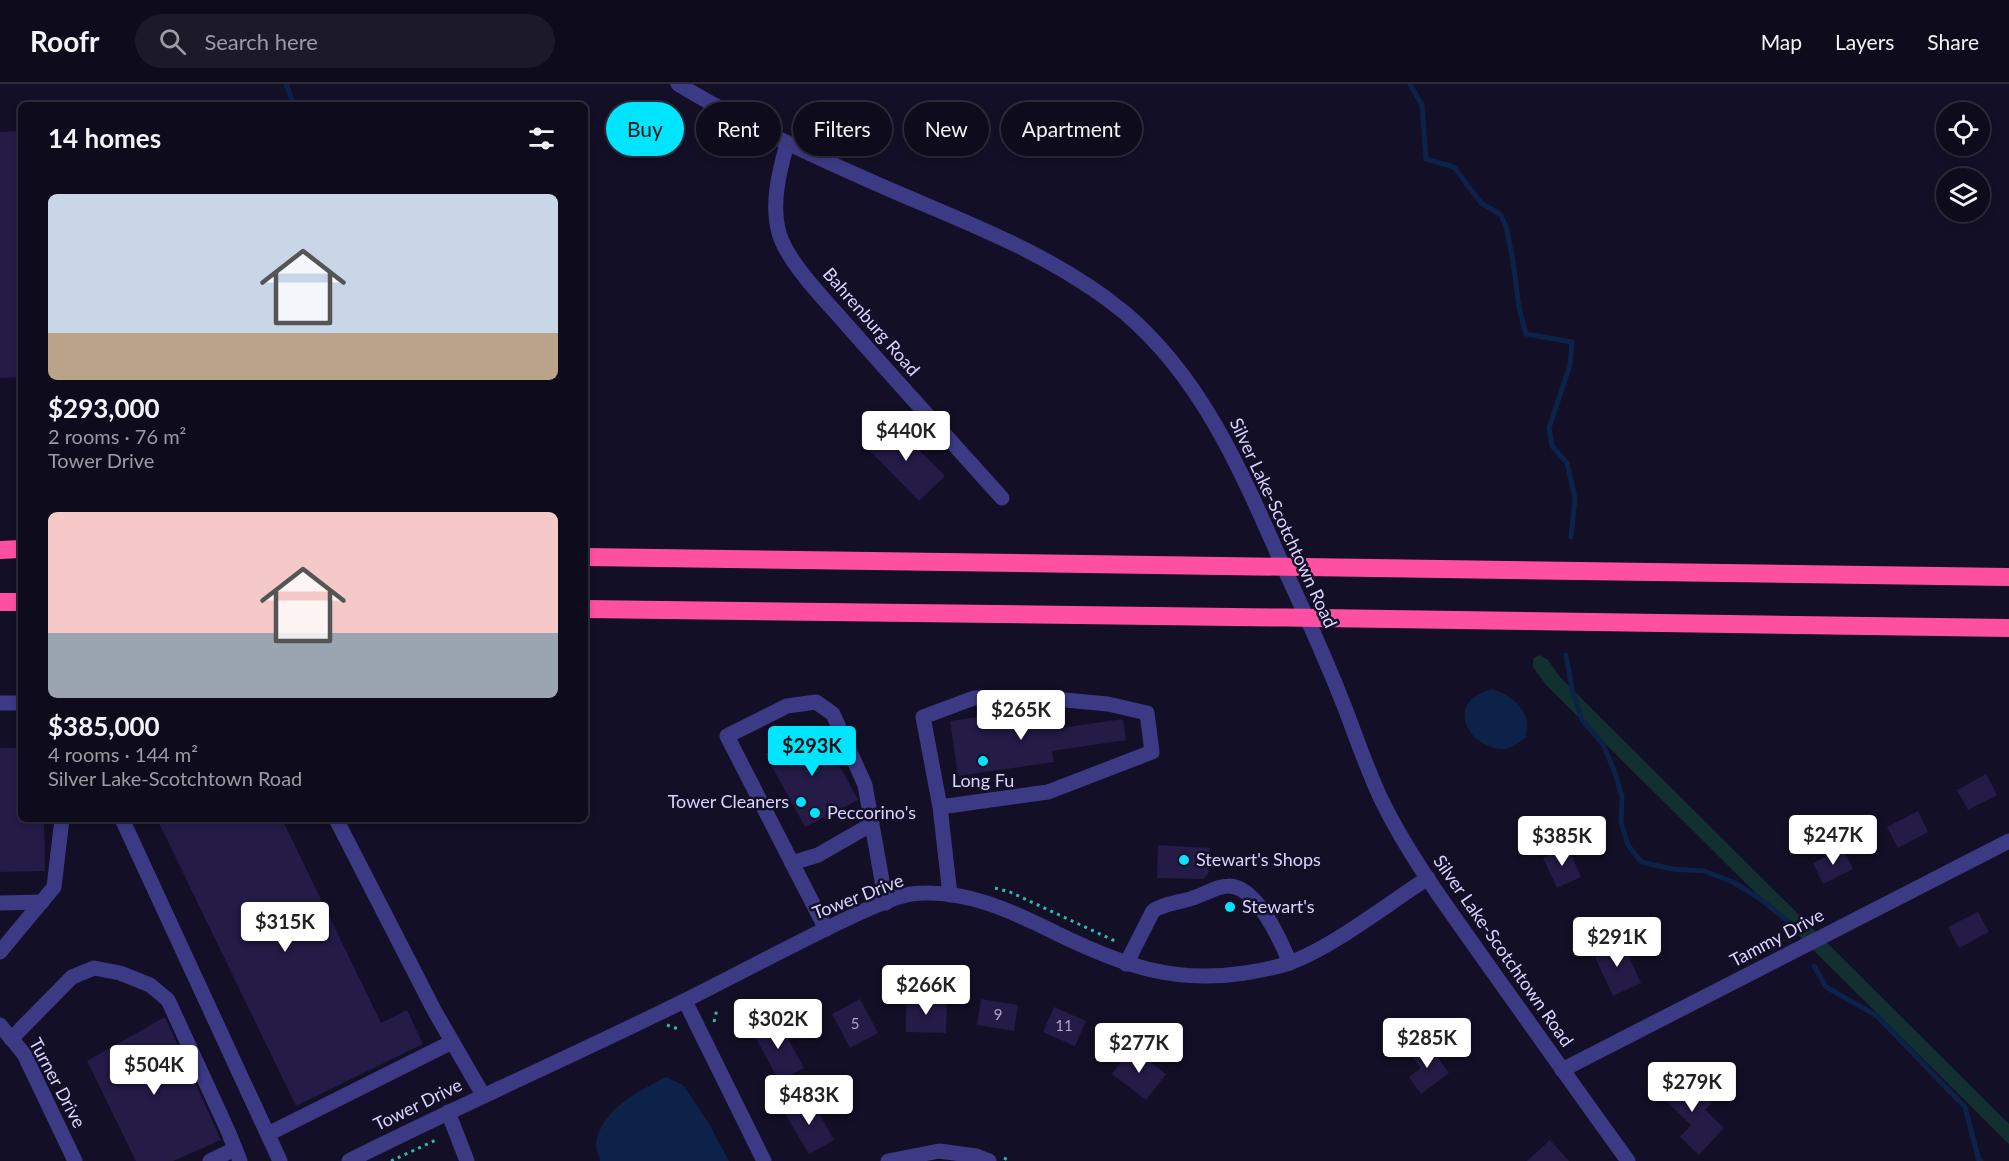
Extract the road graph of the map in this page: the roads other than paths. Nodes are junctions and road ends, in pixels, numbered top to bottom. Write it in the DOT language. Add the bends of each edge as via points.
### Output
graph roads {
  1 [pos="678,84"];
  2 [pos="787,144"];
  3 [pos="1002,498"];
  4 [pos="18,549"];
  5 [pos="0,550"];
  6 [pos="588,557"];
  7 [pos="2009,577"];
  8 [pos="0,602"];
  9 [pos="18,603"];
  10 [pos="588,609"];
  11 [pos="2009,628"];
  12 [pos="0,703"];
  13 [pos="18,703"];
  14 [pos="940,807"];
  15 [pos="62,822"];
  16 [pos="123,822"];
  17 [pos="338,822"];
  18 [pos="872,824"];
  19 [pos="2009,841"];
  20 [pos="792,863"];
  21 [pos="1428,878"];
  22 [pos="950,895"];
  23 [pos="42,902"];
  24 [pos="0,903"];
  25 [pos="886,903"];
  26 [pos="826,929"];
  27 [pos="0,952"];
  28 [pos="1290,963"];
  29 [pos="1126,964"];
  30 [pos="685,1000"];
  31 [pos="0,1025"];
  32 [pos="11,1039"];
  33 [pos="452,1042"];
  34 [pos="1563,1070"];
  35 [pos="483,1095"];
  36 [pos="448,1112"];
  37 [pos="268,1134"];
  38 [pos="237,1155"];
  39 [pos="75,1161"];
  40 [pos="210,1161"];
  41 [pos="280,1161"];
  42 [pos="349,1161"];
  43 [pos="467,1161"];
  44 [pos="764,1161"];
  45 [pos="888,1161"];
  46 [pos="989,1161"];
  47 [pos="1628,1161"];
  1 -- 2 [label="street, Silver Lake-Scotchtown Road"];
  2 -- 3 [label="street, Bahrenburg Road" via="778,174 776,216 779,235 788,252 813,287"];
  2 -- 21 [label="street, Silver Lake-Scotchtown Road" via="1043,259 1126,314 1173,363 1216,425 1262,517 1382,800"];
  4 -- 5 [label="highway"];
  6 -- 7 [label="highway"];
  8 -- 9 [label="highway"];
  10 -- 11 [label="highway"];
  12 -- 13 [label="street"];
  14 -- 14 [label="street" via="1048,792 1152,752 1147,713 1108,704 1043,698 974,698 923,717"];
  14 -- 22 [label="street"];
  15 -- 23 [label="street" via="54,887"];
  16 -- 37 [label="street"];
  17 -- 33 [label="street"];
  18 -- 20 [label="street" via="818,855"];
  18 -- 20 [label="street" via="865,785 833,714 816,702 787,706 727,736"];
  18 -- 25 [label="street"];
  19 -- 34 [label="street, Tammy Drive"];
  20 -- 26 [label="street"];
  21 -- 28 [label="street, Tower Drive" via="1321,948"];
  21 -- 34 [label="street, Silver Lake-Scotchtown Road"];
  22 -- 25 [label="street, Tower Drive" via="908,894"];
  22 -- 29 [label="street, Tower Drive" via="987,902"];
  23 -- 24 [label="street"];
  23 -- 27 [label="street"];
  25 -- 26 [label="street, Tower Drive"];
  26 -- 30 [label="street, Tower Drive"];
  28 -- 29 [label="street, Tower Drive" via="1220,977 1162,974"];
  28 -- 29 [label="street" via="1258,904 1241,888 1228,886 1153,911"];
  30 -- 35 [label="street, Tower Drive"];
  30 -- 44 [label="street"];
  31 -- 32 [label="street, Turner Drive"];
  32 -- 38 [label="street" via="72,977 94,968 150,985 168,1000"];
  32 -- 39 [label="street, Turner Drive" via="24,1054"];
  33 -- 35 [label="street"];
  33 -- 37 [label="street"];
  34 -- 47 [label="street, Silver Lake-Scotchtown Road"];
  35 -- 36 [label="street, Tower Drive"];
  36 -- 42 [label="street, Tower Drive"];
  36 -- 43 [label="street"];
  37 -- 41 [label="street"];
  38 -- 40 [label="street"];
  45 -- 46 [label="street" via="939,1151"];
}
